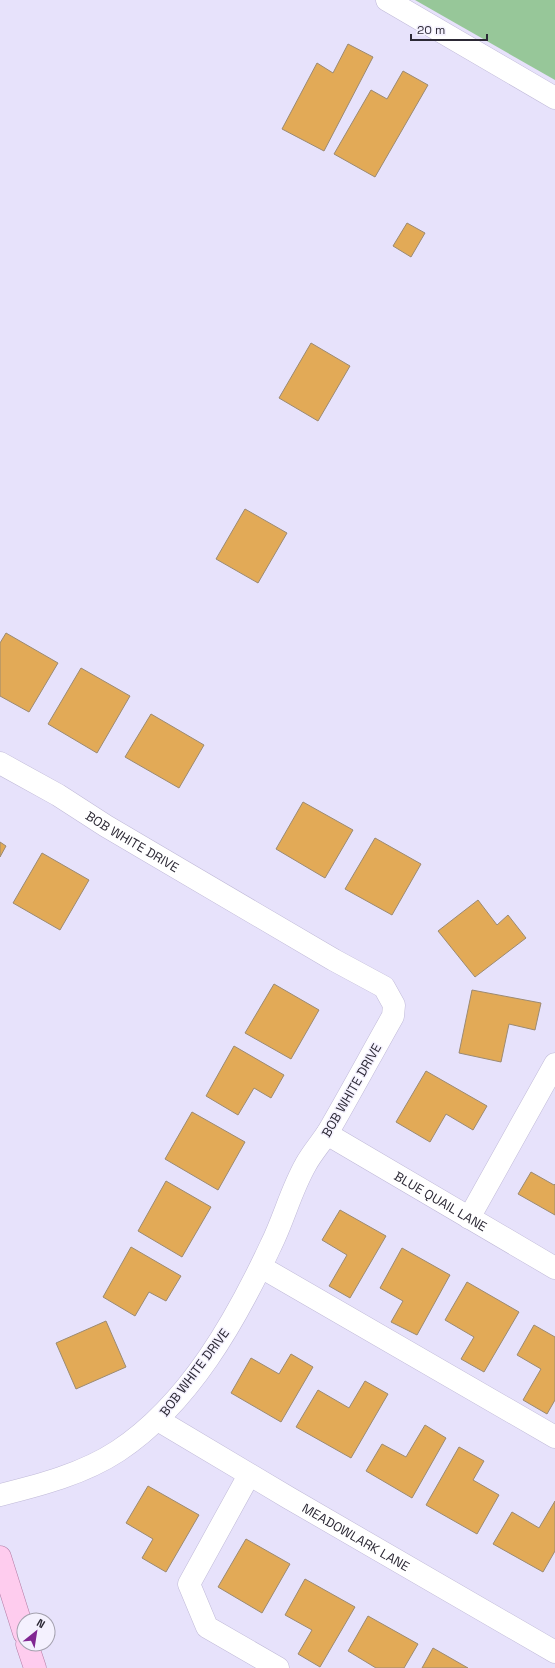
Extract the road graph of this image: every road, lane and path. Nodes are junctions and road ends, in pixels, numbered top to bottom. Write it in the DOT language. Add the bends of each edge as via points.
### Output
graph roads {
  1 [pos="386,0"];
  2 [pos="555,98"];
  3 [pos="0,763"];
  4 [pos="555,1064"];
  5 [pos="327,1134"];
  6 [pos="469,1218"];
  7 [pos="261,1267"];
  8 [pos="555,1268"];
  9 [pos="158,1420"];
  10 [pos="555,1437"];
  11 [pos="249,1475"];
  12 [pos="0,1495"];
  13 [pos="0,1557"];
  14 [pos="17,1612"];
  15 [pos="30,1652"];
  16 [pos="555,1652"];
  17 [pos="35,1668"];
  18 [pos="278,1668"];
  1 -- 2 [label="street"];
  3 -- 5 [label="street, BOB WHITE DRIVE" via="384,987 394,1005 393,1016"];
  4 -- 6 [label="street"];
  5 -- 6 [label="street, BLUE QUAIL LANE"];
  5 -- 7 [label="street, BOB WHITE DRIVE" via="306,1164"];
  6 -- 8 [label="street, BLUE QUAIL LANE"];
  7 -- 9 [label="street, BOB WHITE DRIVE" via="229,1327 195,1375"];
  7 -- 10 [label="street"];
  9 -- 11 [label="street, MEADOWLARK LANE"];
  9 -- 12 [label="street, BOB WHITE DRIVE" via="118,1452 78,1472"];
  11 -- 16 [label="street, MEADOWLARK LANE"];
  11 -- 18 [label="street" via="189,1584 207,1627"];
  13 -- 14 [label="main road"];
  15 -- 17 [label="main road"];
}
